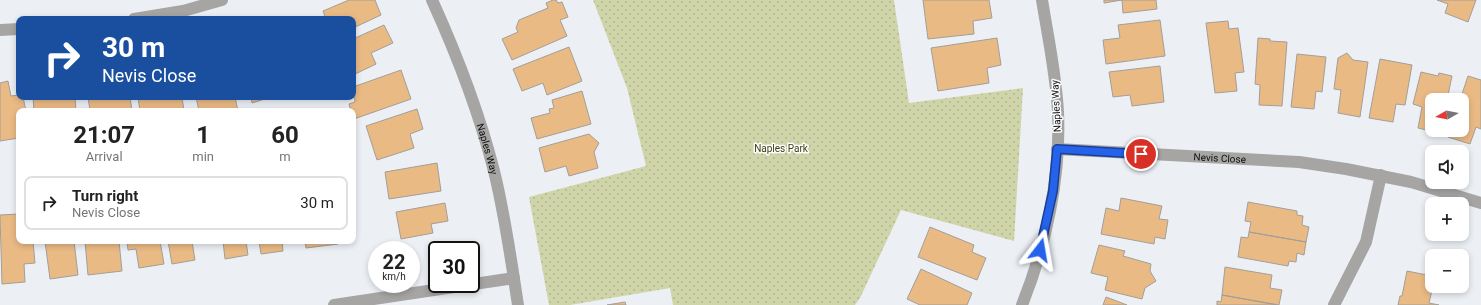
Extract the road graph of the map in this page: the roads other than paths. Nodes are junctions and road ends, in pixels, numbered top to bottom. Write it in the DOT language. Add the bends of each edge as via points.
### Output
graph roads {
  1 [pos="222,0"];
  2 [pos="432,0"];
  3 [pos="1042,0"];
  4 [pos="152,16"];
  5 [pos="16,29"];
  6 [pos="0,30"];
  7 [pos="1057,149"];
  8 [pos="1381,175"];
  9 [pos="1481,203"];
  10 [pos="514,278"];
  11 [pos="334,305"];
  12 [pos="518,305"];
  13 [pos="1022,305"];
  14 [pos="1334,305"];
  1 -- 4 [label="street"];
  2 -- 10 [label="street, Naples Way" via="453,48 481,128 500,201"];
  3 -- 7 [label="street, Naples Way" via="1056,93"];
  5 -- 6 [label="street"];
  7 -- 8 [label="street, Nevis Close" via="1272,160"];
  7 -- 13 [label="street, Naples Way" via="1053,191 1044,236"];
  8 -- 9 [label="street, Nevis Close" via="1435,188"];
  8 -- 14 [label="street" via="1366,242"];
  10 -- 11 [label="street"];
  10 -- 12 [label="street, Naples Way"];
}
